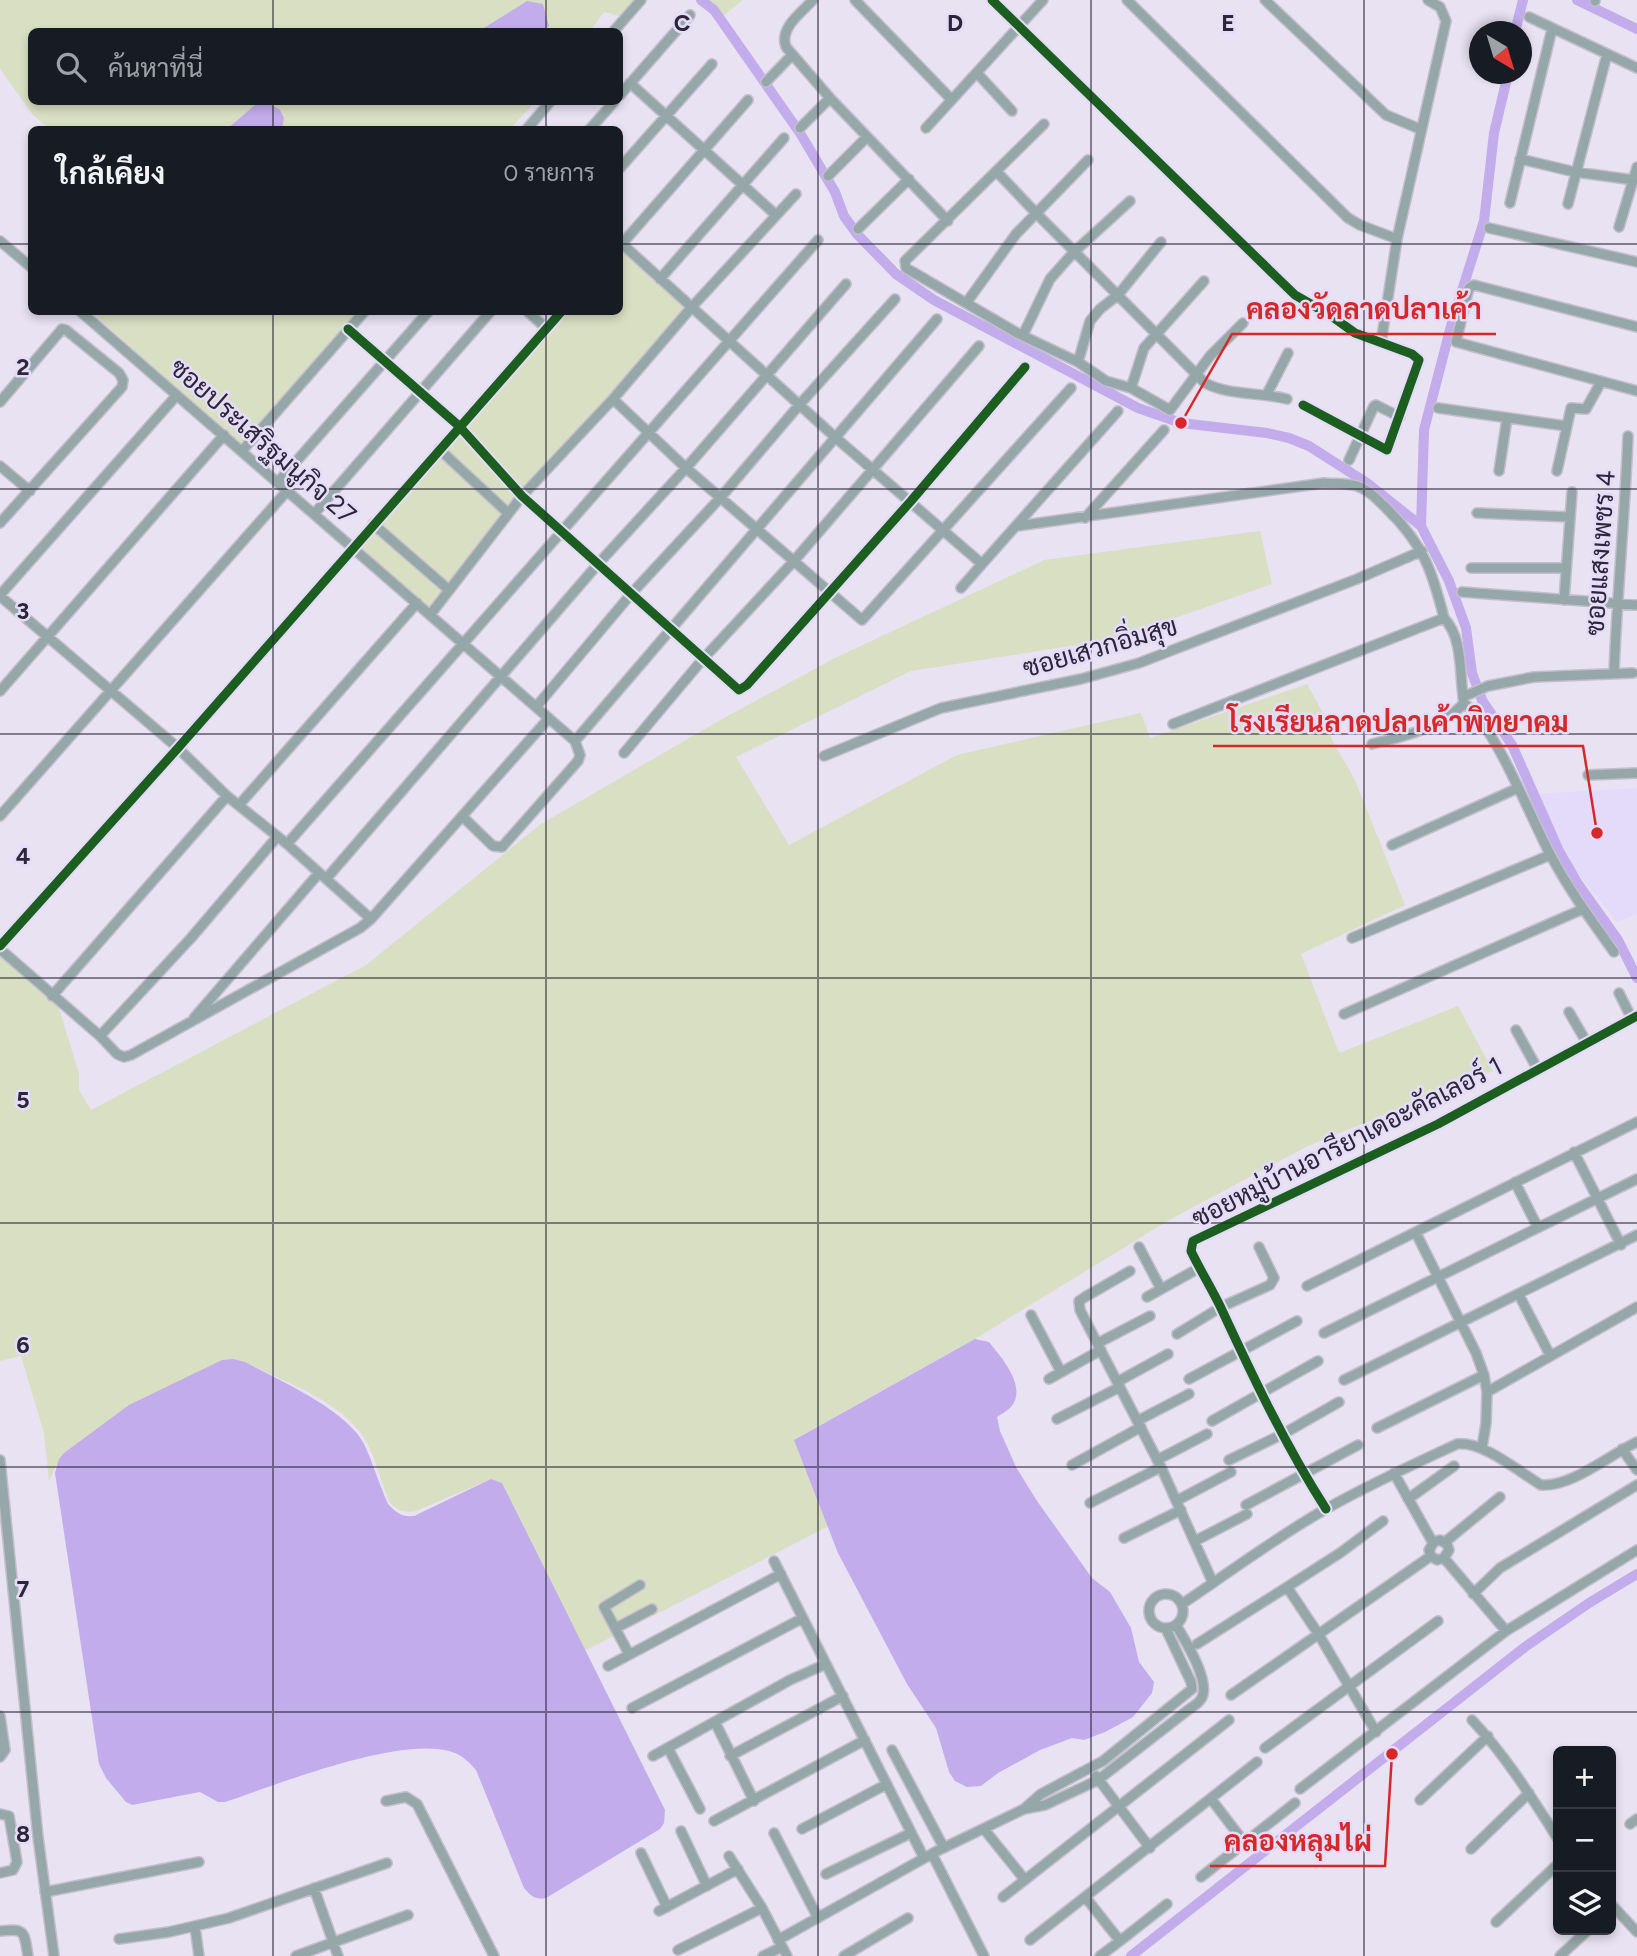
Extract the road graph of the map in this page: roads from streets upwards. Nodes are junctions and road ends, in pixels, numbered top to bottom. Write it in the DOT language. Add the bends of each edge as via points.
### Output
graph roads {
  1 [pos="641,0"];
  2 [pos="813,0"];
  3 [pos="855,0"];
  4 [pos="992,0"];
  5 [pos="1043,0"];
  6 [pos="1127,0"];
  7 [pos="1265,0"];
  8 [pos="1428,0"];
  9 [pos="690,15"];
  10 [pos="1529,17"];
  11 [pos="1019,27"];
  12 [pos="616,28"];
  13 [pos="1552,29"];
  14 [pos="1607,54"];
  15 [pos="792,55"];
  16 [pos="712,64"];
  17 [pos="1637,68"];
  18 [pos="977,73"];
  19 [pos="766,82"];
  20 [pos="630,83"];
  21 [pos="623,91"];
  22 [pos="830,98"];
  23 [pos="951,99"];
  24 [pos="748,100"];
  25 [pos="547,105"];
  26 [pos="611,105"];
  27 [pos="1012,111"];
  28 [pos="667,115"];
  29 [pos="1044,124"];
  30 [pos="529,126"];
  31 [pos="593,126"];
  32 [pos="800,128"];
  33 [pos="926,128"];
  34 [pos="1420,129"];
  35 [pos="867,137"];
  36 [pos="784,138"];
  37 [pos="705,149"];
  38 [pos="1520,159"];
  39 [pos="1088,160"];
  40 [pos="623,165"];
  41 [pos="1637,167"];
  42 [pos="998,172"];
  43 [pos="1575,172"];
  44 [pos="828,176"];
  45 [pos="909,179"];
  46 [pos="1634,180"];
  47 [pos="744,184"];
  48 [pos="796,194"];
  49 [pos="1130,201"];
  50 [pos="1632,202"];
  51 [pos="1510,203"];
  52 [pos="1568,204"];
  53 [pos="1036,213"];
  54 [pos="776,215"];
  55 [pos="948,221"];
  56 [pos="1619,227"];
  57 [pos="1489,228"];
  58 [pos="858,229"];
  59 [pos="1397,239"];
  60 [pos="818,240"];
  61 [pos="0,241"];
  62 [pos="623,241"];
  63 [pos="1161,242"];
  64 [pos="623,247"];
  65 [pos="1074,252"];
  66 [pos="1637,262"];
  67 [pos="28,265"];
  68 [pos="660,279"];
  69 [pos="1205,281"];
  70 [pos="846,284"];
  71 [pos="1118,295"];
  72 [pos="895,299"];
  73 [pos="967,302"];
  74 [pos="691,308"];
  75 [pos="85,315"];
  76 [pos="361,315"];
  77 [pos="425,315"];
  78 [pos="487,315"];
  79 [pos="531,315"];
  80 [pos="558,315"];
  81 [pos="937,319"];
  82 [pos="1243,323"];
  83 [pos="1637,327"];
  84 [pos="546,328"];
  85 [pos="348,329"];
  86 [pos="1157,334"];
  87 [pos="1023,335"];
  88 [pos="729,342"];
  89 [pos="1381,343"];
  90 [pos="979,346"];
  91 [pos="1288,353"];
  92 [pos="384,361"];
  93 [pos="1078,362"];
  94 [pos="1025,367"];
  95 [pos="765,374"];
  96 [pos="1195,375"];
  97 [pos="1601,382"];
  98 [pos="1071,388"];
  99 [pos="1131,388"];
  100 [pos="1637,391"];
  101 [pos="421,393"];
  102 [pos="177,394"];
  103 [pos="1267,394"];
  104 [pos="613,399"];
  105 [pos="1287,399"];
  106 [pos="0,402"];
  107 [pos="800,404"];
  108 [pos="1303,405"];
  109 [pos="1438,408"];
  110 [pos="1118,411"];
  111 [pos="1400,417"];
  112 [pos="1507,418"];
  113 [pos="459,426"];
  114 [pos="1566,426"];
  115 [pos="1164,430"];
  116 [pos="649,433"];
  117 [pos="223,435"];
  118 [pos="1628,436"];
  119 [pos="1360,437"];
  120 [pos="836,438"];
  121 [pos="439,449"];
  122 [pos="242,452"];
  123 [pos="1349,460"];
  124 [pos="0,466"];
  125 [pos="686,468"];
  126 [pos="874,469"];
  127 [pos="1499,471"];
  128 [pos="1557,471"];
  129 [pos="278,482"];
  130 [pos="30,491"];
  131 [pos="287,491"];
  132 [pos="1572,492"];
  133 [pos="522,496"];
  134 [pos="721,497"];
  135 [pos="911,501"];
  136 [pos="508,513"];
  137 [pos="1477,513"];
  138 [pos="314,514"];
  139 [pos="1569,517"];
  140 [pos="1085,518"];
  141 [pos="0,523"];
  142 [pos="373,524"];
  143 [pos="1017,526"];
  144 [pos="757,529"];
  145 [pos="944,530"];
  146 [pos="563,531"];
  147 [pos="352,547"];
  148 [pos="1422,551"];
  149 [pos="793,562"];
  150 [pos="598,564"];
  151 [pos="982,564"];
  152 [pos="1471,568"];
  153 [pos="1566,568"];
  154 [pos="961,588"];
  155 [pos="449,590"];
  156 [pos="1462,592"];
  157 [pos="831,593"];
  158 [pos="631,594"];
  159 [pos="0,595"];
  160 [pos="1564,600"];
  161 [pos="417,603"];
  162 [pos="1616,604"];
  163 [pos="1637,605"];
  164 [pos="430,615"];
  165 [pos="1444,618"];
  166 [pos="671,629"];
  167 [pos="48,636"];
  168 [pos="462,642"];
  169 [pos="703,659"];
  170 [pos="1614,673"];
  171 [pos="1633,674"];
  172 [pos="501,677"];
  173 [pos="0,691"];
  174 [pos="111,691"];
  175 [pos="1465,698"];
  176 [pos="536,707"];
  177 [pos="549,718"];
  178 [pos="1173,724"];
  179 [pos="575,741"];
  180 [pos="1372,744"];
  181 [pos="178,748"];
  182 [pos="624,753"];
  183 [pos="824,756"];
  184 [pos="1637,773"];
  185 [pos="1588,775"];
  186 [pos="1518,788"];
  187 [pos="227,796"];
  188 [pos="239,806"];
  189 [pos="0,816"];
  190 [pos="463,817"];
  191 [pos="277,837"];
  192 [pos="287,844"];
  193 [pos="1392,845"];
  194 [pos="1550,855"];
  195 [pos="322,876"];
  196 [pos="1583,909"];
  197 [pos="371,919"];
  198 [pos="1352,938"];
  199 [pos="0,948"];
  200 [pos="1614,952"];
  201 [pos="1619,993"];
  202 [pos="52,996"];
  203 [pos="1569,1012"];
  204 [pos="1344,1014"];
  205 [pos="1635,1017"];
  206 [pos="190,1022"];
  207 [pos="1516,1030"];
  208 [pos="100,1035"];
  209 [pos="1587,1043"];
  210 [pos="1538,1070"];
  211 [pos="1637,1122"];
  212 [pos="1574,1152"];
  213 [pos="1637,1179"];
  214 [pos="1515,1182"];
  215 [pos="1598,1198"];
  216 [pos="1538,1228"];
  217 [pos="1416,1233"];
  218 [pos="1637,1235"];
  219 [pos="1621,1245"];
  220 [pos="1139,1247"];
  221 [pos="1259,1247"];
  222 [pos="1199,1268"];
  223 [pos="1130,1271"];
  224 [pos="1438,1277"];
  225 [pos="1307,1286"];
  226 [pos="1161,1289"];
  227 [pos="1519,1294"];
  228 [pos="1147,1297"];
  229 [pos="1221,1307"];
  230 [pos="1637,1307"];
  231 [pos="1031,1315"];
  232 [pos="1150,1316"];
  233 [pos="1297,1321"];
  234 [pos="1462,1324"];
  235 [pos="1324,1333"];
  236 [pos="1177,1334"];
  237 [pos="1099,1347"];
  238 [pos="1240,1350"];
  239 [pos="1168,1354"];
  240 [pos="1550,1355"];
  241 [pos="1318,1361"];
  242 [pos="1061,1372"];
  243 [pos="1484,1375"];
  244 [pos="1049,1379"];
  245 [pos="1189,1379"];
  246 [pos="1344,1380"];
  247 [pos="1119,1384"];
  248 [pos="1487,1392"];
  249 [pos="1262,1393"];
  250 [pos="1189,1394"];
  251 [pos="1339,1402"];
  252 [pos="1057,1419"];
  253 [pos="1212,1421"];
  254 [pos="1139,1424"];
  255 [pos="1377,1428"];
  256 [pos="1208,1434"];
  257 [pos="1283,1434"];
  258 [pos="1637,1442"];
  259 [pos="1358,1445"];
  260 [pos="1482,1448"];
  261 [pos="1622,1449"];
  262 [pos="0,1460"];
  263 [pos="1229,1460"];
  264 [pos="1159,1463"];
  265 [pos="1072,1465"];
  266 [pos="1454,1466"];
  267 [pos="1637,1469"];
  268 [pos="1231,1472"];
  269 [pos="1394,1473"];
  270 [pos="1304,1475"];
  271 [pos="1637,1485"];
  272 [pos="1500,1497"];
  273 [pos="1408,1499"];
  274 [pos="1090,1503"];
  275 [pos="1179,1505"];
  276 [pos="1326,1509"];
  277 [pos="1383,1521"];
  278 [pos="1124,1538"];
  279 [pos="1195,1541"];
  280 [pos="1445,1542"];
  281 [pos="1433,1543"];
  282 [pos="1637,1550"];
  283 [pos="1431,1556"];
  284 [pos="1444,1559"];
  285 [pos="774,1560"];
  286 [pos="781,1574"];
  287 [pos="1213,1583"];
  288 [pos="640,1585"];
  289 [pos="1287,1587"];
  290 [pos="1473,1594"];
  291 [pos="1182,1604"];
  292 [pos="652,1609"];
  293 [pos="803,1618"];
  294 [pos="1438,1621"];
  295 [pos="1176,1625"];
  296 [pos="616,1628"];
  297 [pos="1166,1629"];
  298 [pos="1506,1631"];
  299 [pos="1319,1635"];
  300 [pos="1198,1644"];
  301 [pos="629,1654"];
  302 [pos="827,1664"];
  303 [pos="608,1666"];
  304 [pos="1350,1687"];
  305 [pos="1231,1695"];
  306 [pos="843,1696"];
  307 [pos="632,1708"];
  308 [pos="0,1716"];
  309 [pos="1229,1720"];
  310 [pos="1472,1720"];
  311 [pos="715,1722"];
  312 [pos="1376,1732"];
  313 [pos="1488,1737"];
  314 [pos="865,1740"];
  315 [pos="668,1748"];
  316 [pos="1265,1748"];
  317 [pos="892,1750"];
  318 [pos="653,1756"];
  319 [pos="730,1756"];
  320 [pos="0,1757"];
  321 [pos="1257,1762"];
  322 [pos="1091,1769"];
  323 [pos="1098,1780"];
  324 [pos="887,1784"];
  325 [pos="1300,1788"];
  326 [pos="1529,1793"];
  327 [pos="1212,1799"];
  328 [pos="1420,1800"];
  329 [pos="386,1801"];
  330 [pos="754,1801"];
  331 [pos="1295,1803"];
  332 [pos="1118,1806"];
  333 [pos="700,1809"];
  334 [pos="1024,1809"];
  335 [pos="0,1815"];
  336 [pos="714,1821"];
  337 [pos="802,1829"];
  338 [pos="984,1829"];
  339 [pos="681,1831"];
  340 [pos="1553,1831"];
  341 [pos="774,1833"];
  342 [pos="911,1833"];
  343 [pos="1244,1842"];
  344 [pos="1150,1847"];
  345 [pos="944,1848"];
  346 [pos="1471,1849"];
  347 [pos="641,1853"];
  348 [pos="729,1856"];
  349 [pos="928,1856"];
  350 [pos="199,1863"];
  351 [pos="387,1863"];
  352 [pos="738,1869"];
  353 [pos="1553,1869"];
  354 [pos="0,1873"];
  355 [pos="826,1874"];
  356 [pos="1201,1877"];
  357 [pos="1025,1880"];
  358 [pos="707,1886"];
  359 [pos="314,1888"];
  360 [pos="45,1892"];
  361 [pos="1003,1897"];
  362 [pos="1086,1898"];
  363 [pos="1167,1904"];
  364 [pos="762,1908"];
  365 [pos="1616,1911"];
  366 [pos="408,1915"];
  367 [pos="818,1918"];
  368 [pos="908,1918"];
  369 [pos="1496,1922"];
  370 [pos="195,1927"];
  371 [pos="0,1930"];
  372 [pos="1637,1932"];
  373 [pos="1583,1935"];
  374 [pos="119,1939"];
  375 [pos="1030,1940"];
  376 [pos="1120,1941"];
  377 [pos="780,1943"];
  378 [pos="333,1944"];
  379 [pos="678,1950"];
  380 [pos="28,1956"];
  381 [pos="54,1956"];
  382 [pos="200,1956"];
  383 [pos="296,1956"];
  384 [pos="338,1956"];
  385 [pos="494,1956"];
  386 [pos="763,1956"];
  387 [pos="787,1956"];
  388 [pos="844,1956"];
  389 [pos="984,1956"];
  390 [pos="1100,1956"];
  391 [pos="1560,1956"];
  1 -- 12 [label="street"];
  2 -- 15 [label="street" via="786,29 783,40"];
  3 -- 23 [label="street"];
  4 -- 11 [label="street"];
  5 -- 11 [label="street"];
  6 -- 59 [label="street" via="1348,218"];
  7 -- 34 [label="street" via="1386,116"];
  8 -- 34 [label="street" via="1440,7 1446,21"];
  9 -- 20 [label="street"];
  10 -- 13 [label="street"];
  11 -- 18 [label="street"];
  11 -- 89 [label="street" via="1295,295 1355,333"];
  13 -- 14 [label="street"];
  13 -- 38 [label="street"];
  14 -- 17 [label="street"];
  14 -- 43 [label="street"];
  15 -- 19 [label="street"];
  15 -- 22 [label="street"];
  16 -- 28 [label="street"];
  18 -- 23 [label="street"];
  18 -- 27 [label="street"];
  20 -- 21 [label="street"];
  20 -- 28 [label="street"];
  22 -- 32 [label="street"];
  22 -- 35 [label="street"];
  23 -- 33 [label="street"];
  24 -- 37 [label="street"];
  25 -- 30 [label="street"];
  26 -- 31 [label="street"];
  28 -- 37 [label="street"];
  28 -- 40 [label="street"];
  29 -- 42 [label="street"];
  34 -- 59 [label="street"];
  35 -- 44 [label="street"];
  35 -- 45 [label="street"];
  36 -- 47 [label="street"];
  37 -- 47 [label="street"];
  37 -- 62 [label="street"];
  38 -- 43 [label="street"];
  38 -- 51 [label="street"];
  39 -- 53 [label="street"];
  41 -- 46 [label="street"];
  42 -- 53 [label="street"];
  42 -- 55 [label="street"];
  43 -- 46 [label="street"];
  43 -- 52 [label="street"];
  45 -- 55 [label="street"];
  45 -- 58 [label="street"];
  46 -- 50 [label="street"];
  47 -- 54 [label="street"];
  47 -- 68 [label="street"];
  48 -- 54 [label="street"];
  49 -- 65 [label="street"];
  50 -- 56 [label="street"];
  53 -- 65 [label="street"];
  53 -- 73 [label="street" via="1004,248"];
  54 -- 74 [label="street"];
  55 -- 73 [label="street" via="905,265"];
  57 -- 66 [label="street"];
  59 -- 89 [label="street"];
  60 -- 88 [label="street"];
  61 -- 67 [label="street"];
  63 -- 71 [label="street"];
  64 -- 68 [label="street"];
  65 -- 71 [label="street"];
  65 -- 87 [label="street" via="1050,279"];
  68 -- 74 [label="street"];
  69 -- 86 [label="street"];
  70 -- 95 [label="street"];
  71 -- 86 [label="street"];
  71 -- 93 [label="street" via="1090,321"];
  72 -- 107 [label="street"];
  73 -- 87 [label="street"];
  74 -- 88 [label="street"];
  74 -- 104 [label="street"];
  75 -- 102 [label="street, ซอยประเสริฐมนูกิจ 27"];
  76 -- 85 [label="street"];
  77 -- 92 [label="street"];
  78 -- 101 [label="street"];
  79 -- 84 [label="street"];
  80 -- 84 [label="street"];
  81 -- 120 [label="street"];
  82 -- 96 [label="street"];
  83 -- 97 [label="street" via="1474,285 1469,288 1457,343"];
  84 -- 113 [label="street"];
  85 -- 92 [label="street"];
  85 -- 122 [label="street"];
  86 -- 96 [label="street"];
  86 -- 99 [label="street" via="1144,348"];
  87 -- 93 [label="street"];
  88 -- 95 [label="street"];
  88 -- 116 [label="street"];
  89 -- 111 [label="street" via="1419,360"];
  90 -- 126 [label="street"];
  91 -- 103 [label="street"];
  92 -- 101 [label="street"];
  92 -- 129 [label="street"];
  93 -- 99 [label="street" via="1106,381"];
  94 -- 135 [label="street"];
  95 -- 107 [label="street"];
  95 -- 125 [label="street"];
  96 -- 99 [label="street" via="1170,410"];
  96 -- 103 [label="street" via="1219,390"];
  97 -- 100 [label="street"];
  97 -- 114 [label="street" via="1586,409 1571,408"];
  98 -- 145 [label="street"];
  101 -- 113 [label="street"];
  101 -- 138 [label="street"];
  102 -- 117 [label="street, ซอยประเสริฐมนูกิจ 27"];
  102 -- 159 [label="street"];
  103 -- 105 [label="street"];
  104 -- 116 [label="street"];
  104 -- 133 [label="street"];
  106 -- 130 [label="street" via="62,330 123,380 122,387"];
  107 -- 120 [label="street"];
  107 -- 134 [label="street"];
  108 -- 119 [label="street"];
  109 -- 112 [label="street"];
  110 -- 143 [label="street"];
  111 -- 119 [label="street" via="1376,405"];
  111 -- 119 [label="street" via="1387,450"];
  112 -- 114 [label="street"];
  112 -- 127 [label="street"];
  113 -- 121 [label="street"];
  113 -- 133 [label="street"];
  114 -- 128 [label="street"];
  115 -- 140 [label="street"];
  116 -- 125 [label="street"];
  116 -- 146 [label="street"];
  117 -- 122 [label="street, ซอยประเสริฐมนูกิจ 27"];
  117 -- 167 [label="street"];
  118 -- 162 [label="street, ซอยแสงเพชร 4"];
  119 -- 123 [label="street"];
  120 -- 126 [label="street"];
  120 -- 144 [label="street"];
  121 -- 136 [label="street"];
  121 -- 142 [label="street"];
  122 -- 129 [label="street, ซอยประเสริฐมนูกิจ 27"];
  124 -- 130 [label="street"];
  125 -- 134 [label="street"];
  125 -- 150 [label="street"];
  126 -- 135 [label="street"];
  126 -- 149 [label="street"];
  129 -- 131 [label="street, ซอยประเสริฐมนูกิจ 27"];
  130 -- 141 [label="street"];
  131 -- 138 [label="street, ซอยประเสริฐมนูกิจ 27"];
  131 -- 174 [label="street"];
  132 -- 139 [label="street"];
  133 -- 136 [label="street"];
  133 -- 146 [label="street"];
  134 -- 144 [label="street"];
  134 -- 158 [label="street"];
  135 -- 145 [label="street"];
  135 -- 157 [label="street"];
  136 -- 155 [label="street"];
  137 -- 139 [label="street"];
  138 -- 147 [label="street, ซอยประเสริฐมนูกิจ 27"];
  139 -- 153 [label="street"];
  140 -- 143 [label="street"];
  140 -- 148 [label="street" via="1324,483 1356,485 1373,494 1408,528"];
  142 -- 147 [label="street"];
  142 -- 155 [label="street"];
  143 -- 151 [label="street"];
  144 -- 149 [label="street"];
  144 -- 166 [label="street"];
  145 -- 151 [label="street"];
  145 -- 157 [label="street" via="862,620"];
  146 -- 150 [label="street"];
  146 -- 168 [label="street"];
  147 -- 161 [label="street, ซอยประเสริฐมนูกิจ 27"];
  147 -- 181 [label="street"];
  148 -- 165 [label="street"];
  148 -- 183 [label="street, ซอยเสวกอิ่มสุข" via="1139,663 941,708"];
  149 -- 157 [label="street"];
  149 -- 169 [label="street"];
  150 -- 158 [label="street"];
  150 -- 172 [label="street"];
  151 -- 154 [label="street"];
  152 -- 153 [label="street"];
  153 -- 160 [label="street"];
  155 -- 164 [label="street"];
  156 -- 160 [label="street"];
  157 -- 169 [label="street" via="742,689 734,688"];
  158 -- 166 [label="street"];
  158 -- 176 [label="street"];
  159 -- 167 [label="street"];
  160 -- 162 [label="street"];
  161 -- 164 [label="street, ซอยประเสริฐมนูกิจ 27"];
  161 -- 188 [label="street"];
  162 -- 163 [label="street"];
  162 -- 170 [label="street, ซอยแสงเพชร 4"];
  164 -- 168 [label="street, ซอยประเสริฐมนูกิจ 27"];
  165 -- 175 [label="street" via="1456,639"];
  165 -- 178 [label="street"];
  166 -- 169 [label="street"];
  166 -- 179 [label="street"];
  167 -- 173 [label="street"];
  167 -- 174 [label="street"];
  168 -- 172 [label="street, ซอยประเสริฐมนูกิจ 27"];
  168 -- 192 [label="street"];
  169 -- 182 [label="street"];
  170 -- 171 [label="street"];
  170 -- 175 [label="street" via="1534,677 1488,686"];
  172 -- 176 [label="street, ซอยประเสริฐมนูกิจ 27"];
  172 -- 195 [label="street" via="361,841"];
  174 -- 181 [label="street"];
  174 -- 189 [label="street"];
  175 -- 180 [label="street" via="1454,715"];
  175 -- 186 [label="street"];
  176 -- 177 [label="street, ซอยประเสริฐมนูกิจ 27"];
  177 -- 179 [label="street, ซอยประเสริฐมนูกิจ 27"];
  177 -- 190 [label="street"];
  179 -- 190 [label="street" via="578,761 502,847 493,846"];
  181 -- 187 [label="street"];
  181 -- 199 [label="street"];
  184 -- 185 [label="street"];
  186 -- 193 [label="street"];
  186 -- 194 [label="street"];
  187 -- 188 [label="street"];
  187 -- 202 [label="street"];
  188 -- 191 [label="street"];
  190 -- 197 [label="street"];
  191 -- 192 [label="street"];
  191 -- 208 [label="street"];
  192 -- 195 [label="street"];
  194 -- 196 [label="street"];
  194 -- 198 [label="street"];
  195 -- 197 [label="street"];
  195 -- 206 [label="street"];
  196 -- 200 [label="street"];
  196 -- 204 [label="street"];
  197 -- 206 [label="street"];
  199 -- 202 [label="street"];
  201 -- 205 [label="street"];
  202 -- 208 [label="street"];
  203 -- 209 [label="street"];
  205 -- 209 [label="street, ซอยหมู่บ้านอารียาเดอะคัลเลอร์ 1"];
  206 -- 208 [label="street" via="124,1057"];
  207 -- 210 [label="street"];
  209 -- 210 [label="street, ซอยหมู่บ้านอารียาเดอะคัลเลอร์ 1"];
  210 -- 222 [label="street, ซอยหมู่บ้านอารียาเดอะคัลเลอร์ 1" via="1317,1184 1196,1238 1190,1248"];
  211 -- 212 [label="street"];
  212 -- 214 [label="street"];
  212 -- 215 [label="street"];
  213 -- 215 [label="street"];
  214 -- 216 [label="street"];
  214 -- 217 [label="street"];
  215 -- 216 [label="street"];
  215 -- 219 [label="street"];
  216 -- 224 [label="street"];
  217 -- 224 [label="street"];
  217 -- 225 [label="street"];
  218 -- 219 [label="street"];
  219 -- 227 [label="street"];
  220 -- 226 [label="street"];
  221 -- 229 [label="street" via="1273,1282"];
  222 -- 226 [label="street"];
  222 -- 229 [label="street, ซอยหมู่บ้านอารียาเดอะคัลเลอร์ 1"];
  223 -- 237 [label="street" via="1079,1301"];
  224 -- 234 [label="street"];
  224 -- 235 [label="street"];
  226 -- 228 [label="street"];
  227 -- 234 [label="street"];
  227 -- 240 [label="street"];
  229 -- 236 [label="street"];
  229 -- 238 [label="street, ซอยหมู่บ้านอารียาเดอะคัลเลอร์ 1"];
  230 -- 240 [label="street"];
  231 -- 242 [label="street"];
  232 -- 237 [label="street"];
  233 -- 238 [label="street"];
  234 -- 243 [label="street"];
  234 -- 246 [label="street"];
  237 -- 242 [label="street"];
  237 -- 247 [label="street"];
  238 -- 245 [label="street"];
  238 -- 249 [label="street, ซอยหมู่บ้านอารียาเดอะคัลเลอร์ 1"];
  239 -- 247 [label="street"];
  240 -- 248 [label="street"];
  241 -- 249 [label="street"];
  242 -- 244 [label="street"];
  243 -- 248 [label="street"];
  243 -- 255 [label="street"];
  247 -- 252 [label="street"];
  247 -- 254 [label="street"];
  248 -- 260 [label="street"];
  249 -- 253 [label="street"];
  249 -- 257 [label="street, ซอยหมู่บ้านอารียาเดอะคัลเลอร์ 1"];
  250 -- 254 [label="street"];
  251 -- 257 [label="street"];
  254 -- 264 [label="street"];
  254 -- 265 [label="street"];
  256 -- 264 [label="street"];
  257 -- 263 [label="street"];
  257 -- 270 [label="street, ซอยหมู่บ้านอารียาเดอะคัลเลอร์ 1"];
  258 -- 261 [label="street"];
  259 -- 270 [label="street"];
  260 -- 261 [label="street" via="1549,1486"];
  260 -- 269 [label="street" via="1457,1444"];
  261 -- 267 [label="street"];
  262 -- 360 [label="street"];
  264 -- 274 [label="street"];
  264 -- 275 [label="street"];
  266 -- 273 [label="street"];
  268 -- 275 [label="street"];
  269 -- 273 [label="street"];
  269 -- 276 [label="street"];
  270 -- 276 [label="street, ซอยหมู่บ้านอารียาเดอะคัลเลอร์ 1"];
  270 -- 279 [label="street"];
  271 -- 290 [label="street" via="1500,1568"];
  272 -- 280 [label="street"];
  273 -- 281 [label="street"];
  275 -- 278 [label="street"];
  275 -- 279 [label="street"];
  276 -- 287 [label="street"];
  277 -- 289 [label="street"];
  279 -- 287 [label="street"];
  280 -- 281 [label="street"];
  280 -- 284 [label="street" via="1449,1550"];
  281 -- 283 [label="street"];
  282 -- 298 [label="street"];
  283 -- 284 [label="street"];
  283 -- 299 [label="street"];
  284 -- 290 [label="street"];
  285 -- 286 [label="street"];
  286 -- 293 [label="street"];
  286 -- 301 [label="street"];
  287 -- 291 [label="street"];
  288 -- 296 [label="street" via="604,1607"];
  289 -- 299 [label="street"];
  289 -- 300 [label="street"];
  290 -- 298 [label="street"];
  291 -- 295 [label="street"];
  291 -- 297 [label="street" via="1163,1594 1151,1602 1149,1616"];
  292 -- 296 [label="street"];
  293 -- 302 [label="street"];
  293 -- 307 [label="street"];
  294 -- 304 [label="street"];
  295 -- 297 [label="street"];
  295 -- 323 [label="street" via="1203,1679 1201,1699"];
  296 -- 301 [label="street"];
  297 -- 322 [label="street" via="1192,1689"];
  298 -- 312 [label="street"];
  299 -- 304 [label="street"];
  299 -- 305 [label="street"];
  301 -- 303 [label="street"];
  302 -- 306 [label="street"];
  302 -- 311 [label="street"];
  304 -- 312 [label="street"];
  304 -- 316 [label="street"];
  306 -- 314 [label="street"];
  306 -- 319 [label="street"];
  308 -- 320 [label="street" via="5,1750"];
  309 -- 332 [label="street"];
  310 -- 313 [label="street"];
  311 -- 315 [label="street"];
  311 -- 319 [label="street"];
  312 -- 325 [label="street"];
  313 -- 326 [label="street"];
  313 -- 328 [label="street"];
  314 -- 324 [label="street"];
  314 -- 330 [label="street"];
  315 -- 318 [label="street"];
  315 -- 333 [label="street"];
  317 -- 345 [label="street"];
  319 -- 330 [label="street"];
  321 -- 327 [label="street"];
  322 -- 323 [label="street"];
  322 -- 334 [label="street" via="1041,1794"];
  323 -- 332 [label="street"];
  323 -- 334 [label="street" via="1045,1805"];
  324 -- 337 [label="street"];
  324 -- 342 [label="street"];
  326 -- 340 [label="street"];
  326 -- 346 [label="street"];
  327 -- 343 [label="street"];
  327 -- 344 [label="street"];
  329 -- 385 [label="street" via="406,1797 417,1804"];
  330 -- 336 [label="street"];
  331 -- 343 [label="street"];
  332 -- 344 [label="street"];
  332 -- 357 [label="street"];
  334 -- 338 [label="street"];
  335 -- 354 [label="street" via="9,1816 17,1862 13,1870"];
  338 -- 345 [label="street"];
  338 -- 357 [label="street"];
  339 -- 358 [label="street"];
  341 -- 367 [label="street"];
  342 -- 349 [label="street"];
  342 -- 355 [label="street"];
  343 -- 356 [label="street"];
  344 -- 362 [label="street"];
  345 -- 349 [label="street"];
  347 -- 358 [label="street" via="663,1909"];
  348 -- 352 [label="street"];
  349 -- 367 [label="street"];
  349 -- 389 [label="street"];
  350 -- 360 [label="street"];
  351 -- 359 [label="street"];
  352 -- 358 [label="street"];
  352 -- 364 [label="street"];
  353 -- 369 [label="street"];
  357 -- 361 [label="street"];
  359 -- 370 [label="street"];
  359 -- 378 [label="street"];
  360 -- 381 [label="street"];
  362 -- 375 [label="street"];
  362 -- 376 [label="street"];
  363 -- 376 [label="street"];
  364 -- 377 [label="street"];
  364 -- 379 [label="street"];
  365 -- 372 [label="street"];
  366 -- 378 [label="street"];
  367 -- 377 [label="street"];
  368 -- 388 [label="street"];
  370 -- 374 [label="street"];
  370 -- 382 [label="street"];
  371 -- 380 [label="street" via="23,1933"];
  373 -- 391 [label="street"];
  376 -- 390 [label="street"];
  377 -- 386 [label="street"];
  377 -- 387 [label="street"];
  378 -- 383 [label="street"];
  378 -- 384 [label="street"];
}
